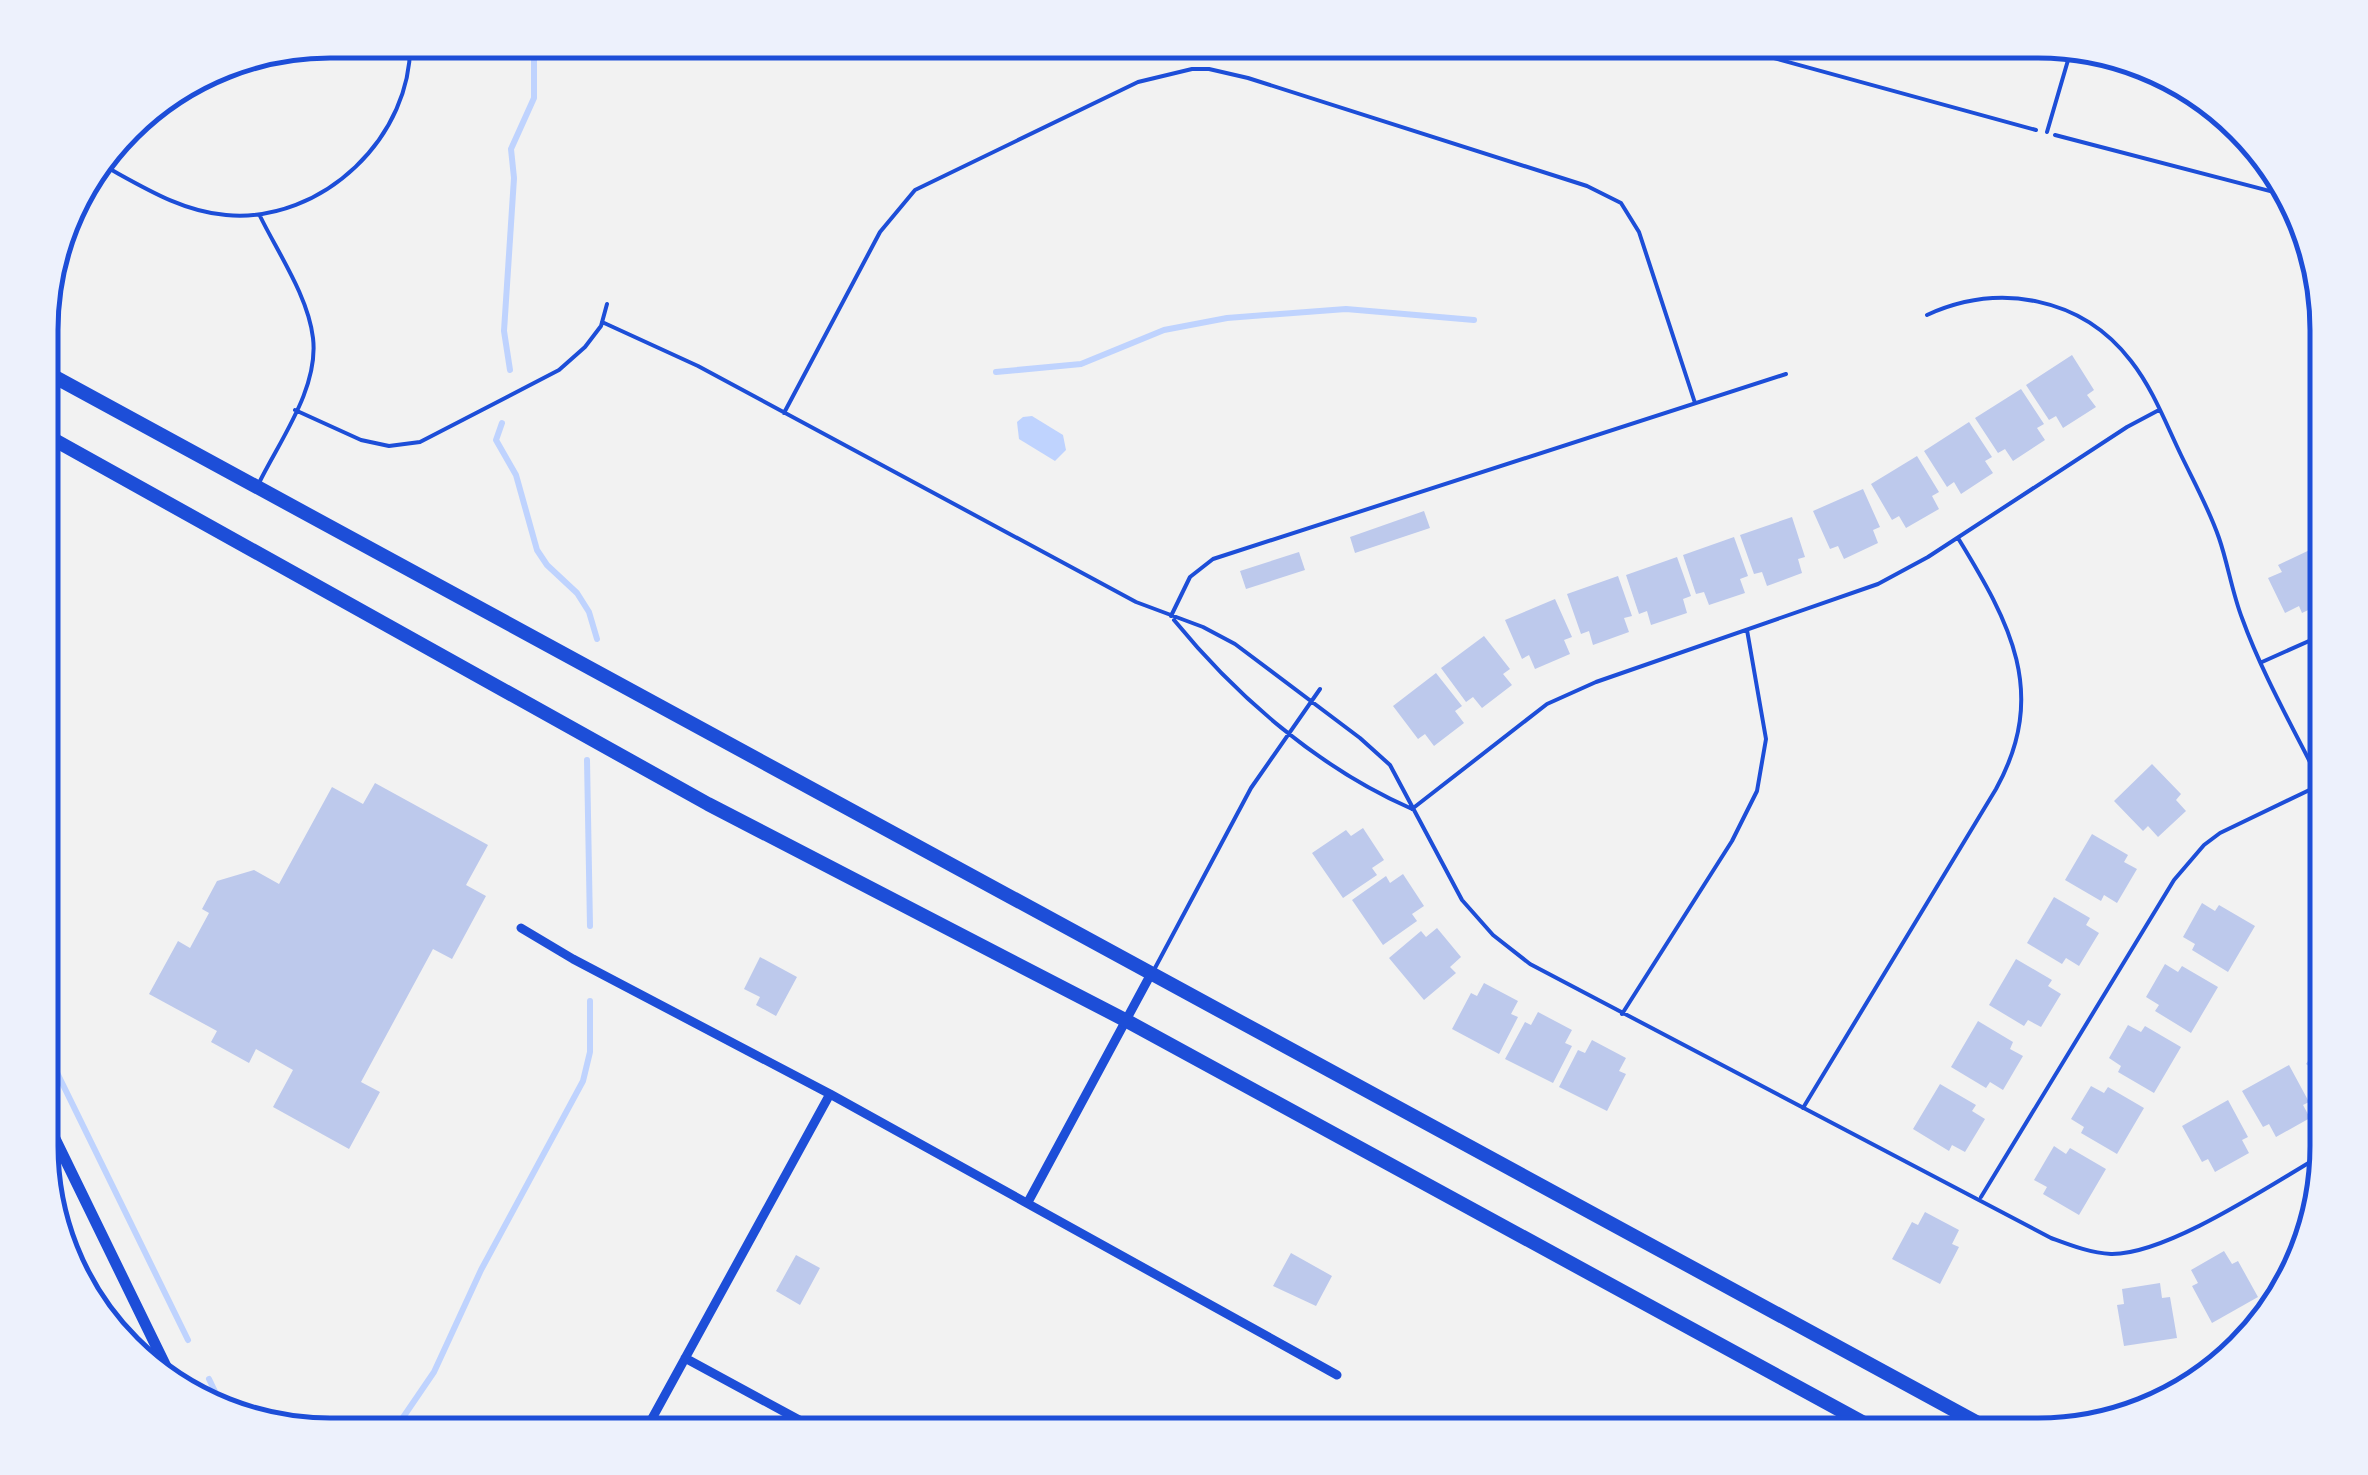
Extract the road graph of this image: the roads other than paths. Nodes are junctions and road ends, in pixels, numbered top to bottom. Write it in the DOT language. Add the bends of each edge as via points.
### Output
graph roads {
  1 [pos="410,58"];
  2 [pos="2068,60"];
  3 [pos="2046,132"];
  4 [pos="110,169"];
  5 [pos="259,214"];
  6 [pos="608,304"];
  7 [pos="1928,315"];
  8 [pos="602,322"];
  9 [pos="1786,374"];
  10 [pos="58,379"];
  11 [pos="1696,403"];
  12 [pos="296,410"];
  13 [pos="2159,410"];
  14 [pos="784,413"];
  15 [pos="58,442"];
  16 [pos="257,487"];
  17 [pos="1958,538"];
  18 [pos="1171,616"];
  19 [pos="1747,630"];
  20 [pos="2310,640"];
  21 [pos="2262,662"];
  22 [pos="1320,690"];
  23 [pos="1310,702"];
  24 [pos="1288,730"];
  25 [pos="2310,760"];
  26 [pos="2310,790"];
  27 [pos="1412,809"];
  28 [pos="521,928"];
  29 [pos="1152,972"];
  30 [pos="1622,1014"];
  31 [pos="1127,1021"];
  32 [pos="830,1094"];
  33 [pos="1803,1108"];
  34 [pos="58,1145"];
  35 [pos="2310,1162"];
  36 [pos="1980,1199"];
  37 [pos="1028,1202"];
  38 [pos="686,1358"];
  39 [pos="163,1360"];
  40 [pos="1337,1376"];
  41 [pos="1853,1417"];
  42 [pos="1967,1417"];
  43 [pos="653,1418"];
  44 [pos="795,1418"];
  1 -- 5 [label="lane" via="395,113 361,162 316,196"];
  2 -- 3 [label="lane"];
  4 -- 5 [label="lane" via="192,209"];
  5 -- 12 [label="lane" via="313,338 310,377"];
  6 -- 8 [label="lane"];
  7 -- 13 [label="lane" via="1990,297 2058,307 2118,346"];
  8 -- 12 [label="lane" via="559,370 420,442 389,446 361,440"];
  8 -- 14 [label="lane"];
  9 -- 11 [label="lane"];
  10 -- 16 [label="main road"];
  11 -- 14 [label="lane" via="1639,232 1621,203 1587,186 1248,78 1192,69 1120,89 915,190 880,232"];
  11 -- 18 [label="lane" via="1214,559 1190,576"];
  12 -- 16 [label="lane"];
  13 -- 17 [label="lane"];
  13 -- 21 [label="lane" via="2220,539 2243,622"];
  14 -- 18 [label="lane"];
  15 -- 31 [label="main road" via="693,795"];
  16 -- 29 [label="main road"];
  17 -- 19 [label="lane" via="1878,584"];
  17 -- 33 [label="lane" via="2018,658 2018,740 1996,789"];
  18 -- 23 [label="lane" via="1234,644"];
  18 -- 24 [label="lane" via="1235,688"];
  19 -- 27 [label="lane" via="1547,704"];
  19 -- 30 [label="lane" via="1766,739 1757,791 1732,842"];
  20 -- 21 [label="lane"];
  21 -- 25 [label="lane"];
  22 -- 23 [label="lane"];
  23 -- 24 [label="lane"];
  23 -- 27 [label="lane" via="1390,765"];
  24 -- 27 [label="lane" via="1348,775"];
  24 -- 29 [label="lane"];
  26 -- 36 [label="lane" via="2220,833 2190,860"];
  27 -- 30 [label="lane" via="1462,900 1493,935 1530,964"];
  28 -- 32 [label="street"];
  29 -- 31 [label="street"];
  29 -- 42 [label="main road"];
  30 -- 33 [label="lane"];
  31 -- 37 [label="street"];
  31 -- 41 [label="main road"];
  32 -- 37 [label="street"];
  32 -- 38 [label="street"];
  33 -- 36 [label="lane"];
  34 -- 39 [label="street"];
  35 -- 36 [label="lane" via="2153,1248 2110,1254 2051,1238"];
  37 -- 40 [label="street"];
  38 -- 43 [label="street"];
  38 -- 44 [label="street"];
}
